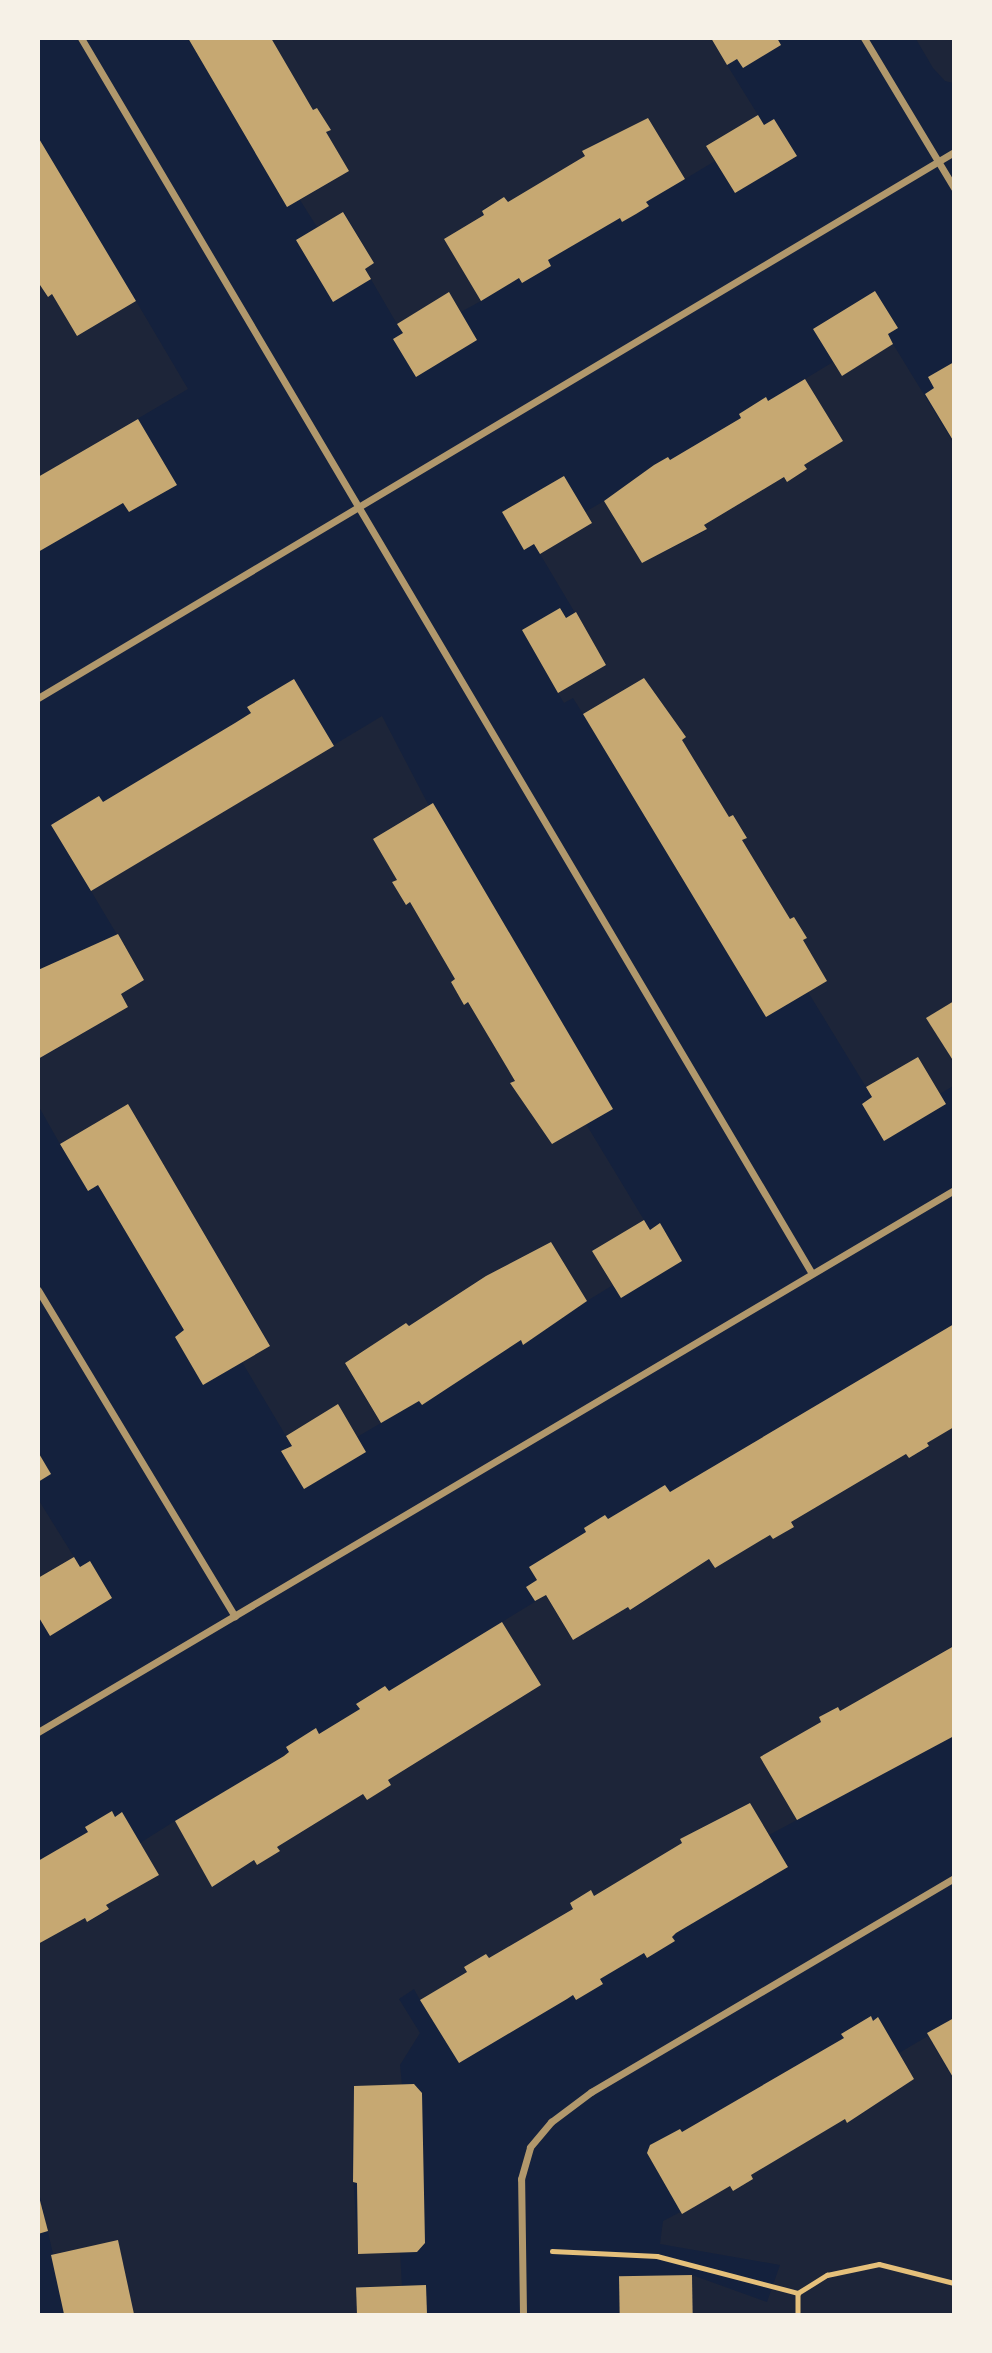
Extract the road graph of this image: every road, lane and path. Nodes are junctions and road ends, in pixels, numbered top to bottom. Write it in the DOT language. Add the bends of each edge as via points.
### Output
graph roads {
  1 [pos="81,38"];
  2 [pos="864,38"];
  3 [pos="954,152"];
  4 [pos="938,162"];
  5 [pos="954,188"];
  6 [pos="358,508"];
  7 [pos="38,698"];
  8 [pos="954,1191"];
  9 [pos="811,1272"];
  10 [pos="38,1290"];
  11 [pos="235,1616"];
  12 [pos="38,1732"];
  13 [pos="954,1878"];
  14 [pos="521,2251"];
  15 [pos="954,2283"];
  16 [pos="798,2293"];
  17 [pos="523,2315"];
  18 [pos="798,2315"];
  1 -- 6 [label="street"];
  2 -- 4 [label="street"];
  3 -- 4 [label="street"];
  4 -- 5 [label="street"];
  4 -- 6 [label="street"];
  6 -- 7 [label="street"];
  6 -- 9 [label="street"];
  8 -- 9 [label="street"];
  9 -- 11 [label="street"];
  10 -- 11 [label="street"];
  11 -- 12 [label="street"];
  13 -- 14 [label="street" via="591,2092 551,2122 530,2147 521,2179"];
  14 -- 16 [label="path" via="657,2256 774,2283"];
  14 -- 17 [label="street"];
  15 -- 16 [label="path" via="879,2264 827,2275"];
  16 -- 18 [label="path"];
}
